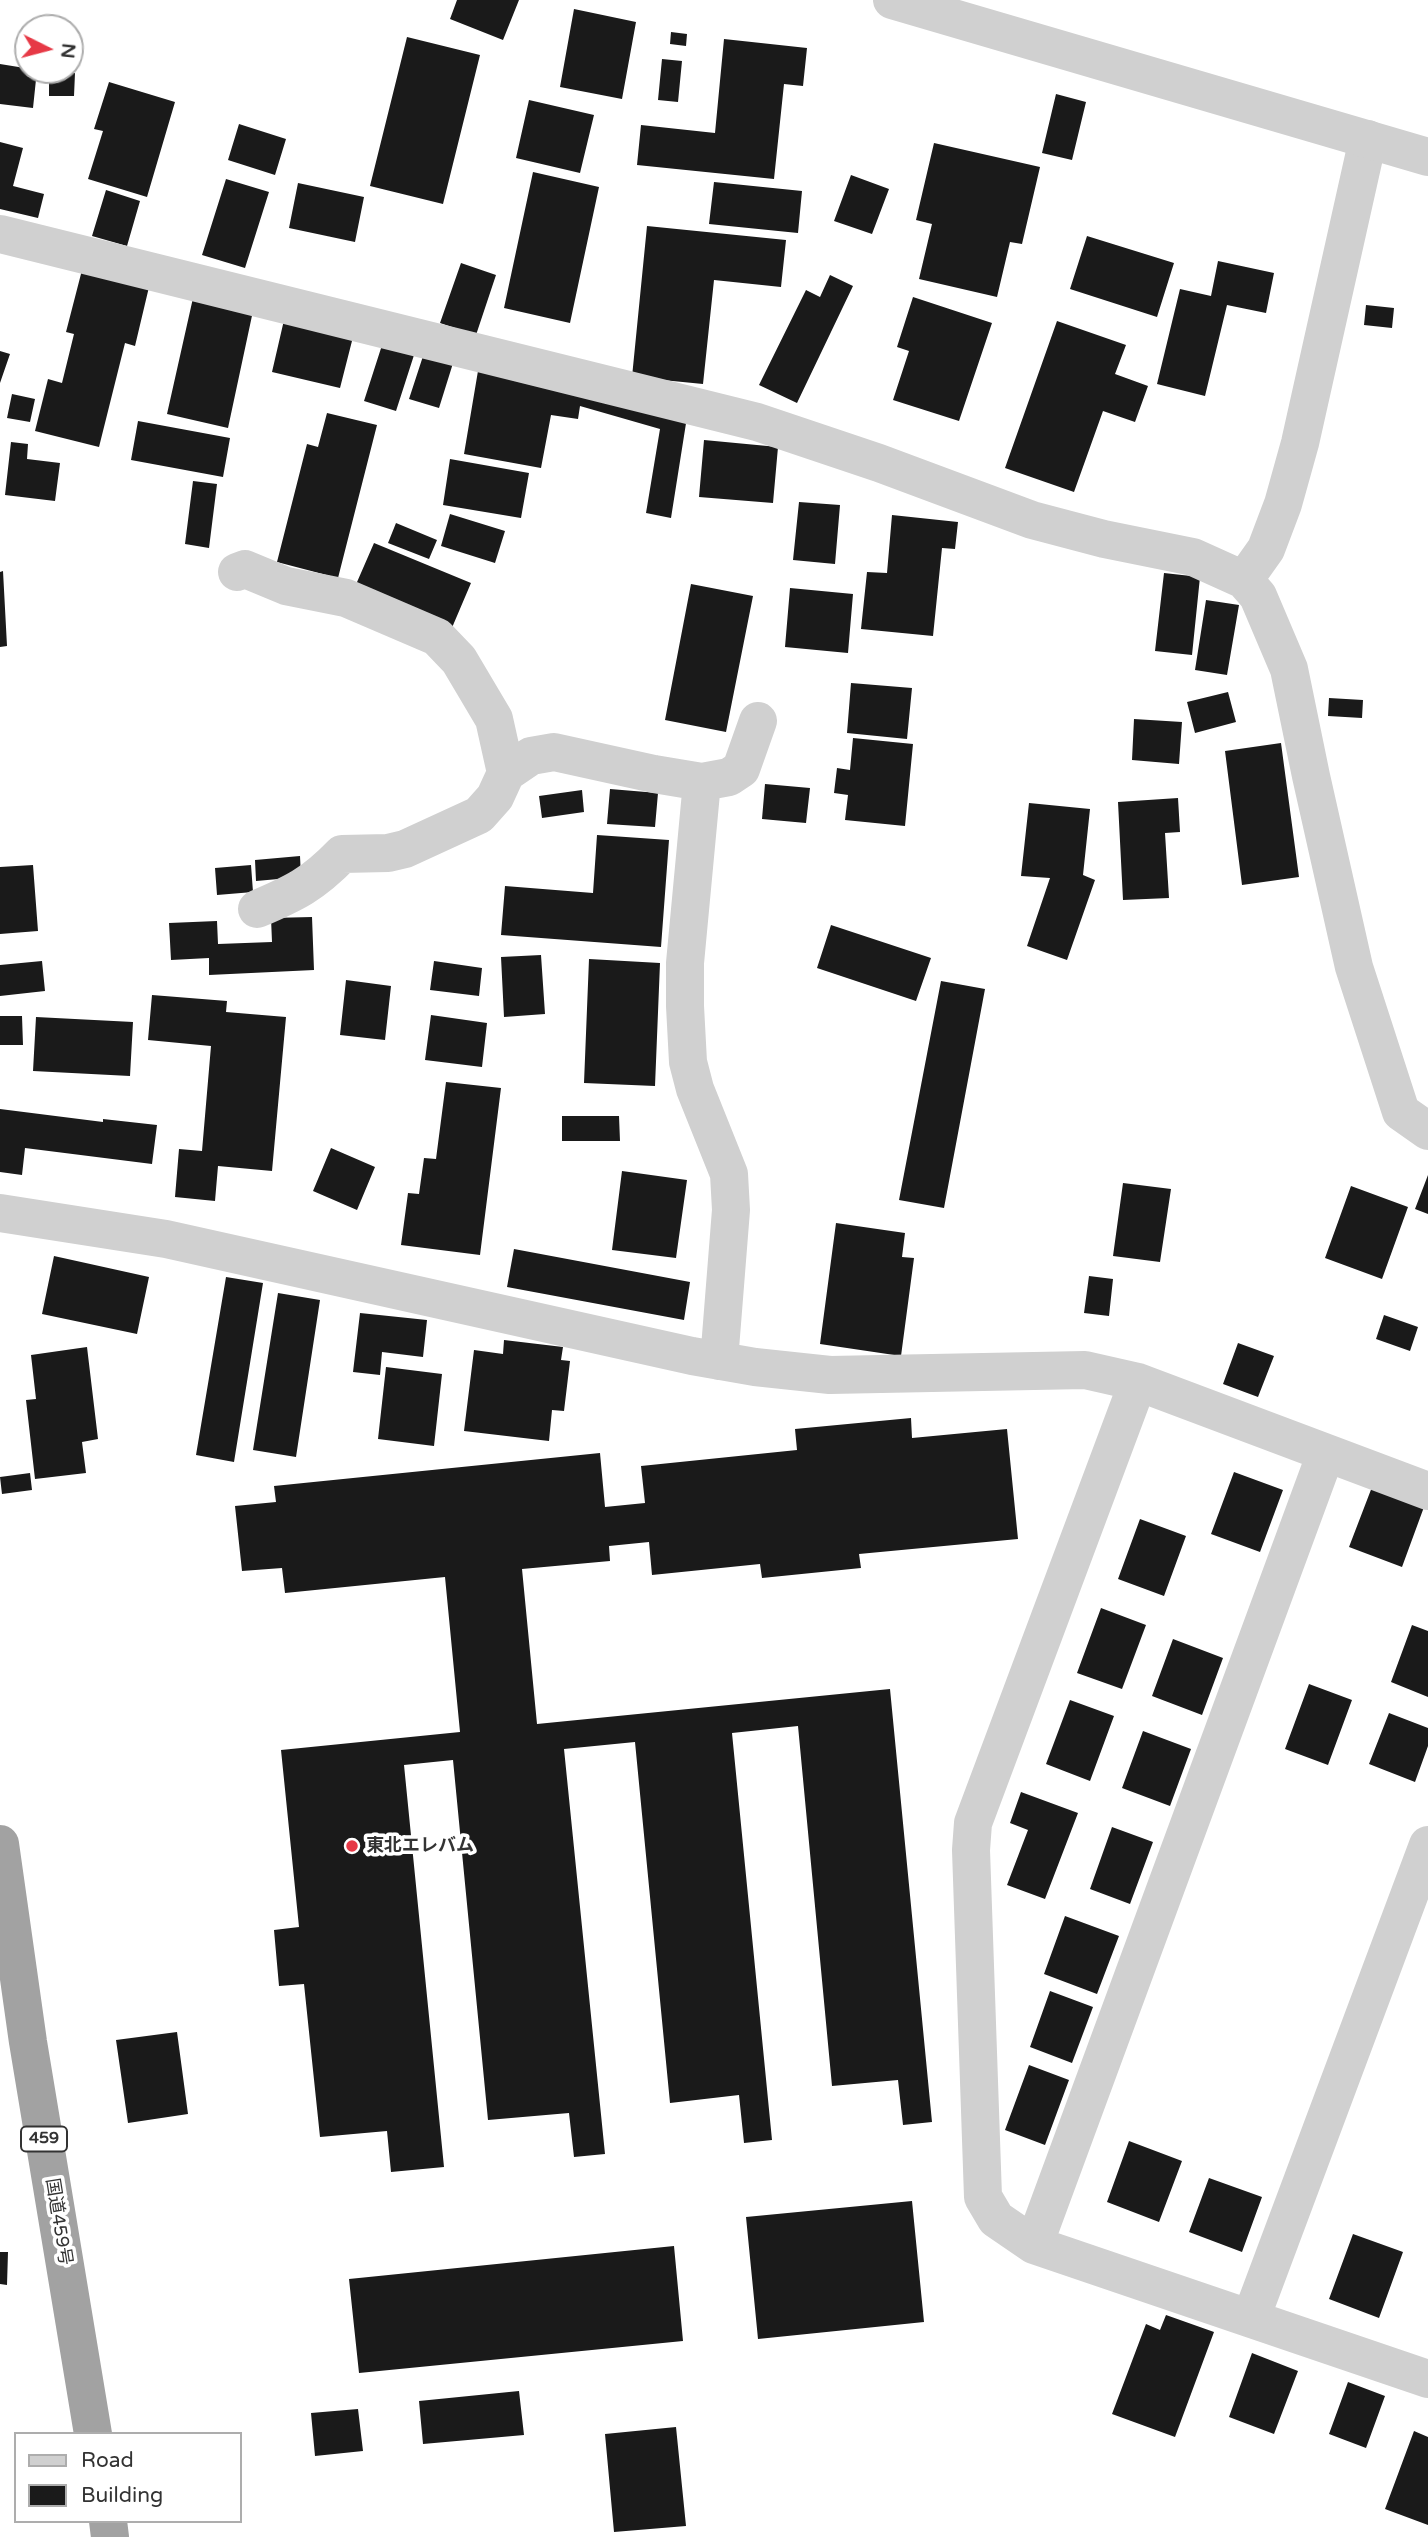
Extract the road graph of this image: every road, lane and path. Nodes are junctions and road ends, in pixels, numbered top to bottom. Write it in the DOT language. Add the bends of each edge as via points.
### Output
graph roads {
  1 [pos="896,1"];
  2 [pos="1368,139"];
  3 [pos="1428,157"];
  4 [pos="0,233"];
  5 [pos="237,572"];
  6 [pos="1244,580"];
  7 [pos="758,721"];
  8 [pos="506,773"];
  9 [pos="702,782"];
  10 [pos="257,909"];
  11 [pos="1428,1131"];
  12 [pos="0,1213"];
  13 [pos="719,1361"];
  14 [pos="1138,1382"];
  15 [pos="1326,1453"];
  16 [pos="1428,1491"];
  17 [pos="0,1844"];
  18 [pos="1428,1844"];
  19 [pos="1034,2245"];
  20 [pos="1251,2318"];
  21 [pos="1428,2379"];
  22 [pos="93,2432"];
  1 -- 2 [label="street"];
  2 -- 3 [label="street"];
  2 -- 6 [label="street" via="1283,505 1266,549"];
  4 -- 6 [label="street" via="757,422 1032,520 1193,557"];
  5 -- 8 [label="street" via="246,569 286,586 346,598 437,637 459,660 494,719"];
  6 -- 11 [label="street" via="1258,596 1289,669 1354,967 1401,1112"];
  7 -- 9 [label="street" via="741,769 729,777"];
  8 -- 9 [label="street" via="531,756 554,752"];
  8 -- 10 [label="street" via="479,816 405,849 342,854 306,887"];
  9 -- 13 [label="street" via="685,1006 688,1062 695,1089 729,1174 731,1210"];
  12 -- 13 [label="street" via="166,1239"];
  13 -- 14 [label="street" via="830,1375 1085,1370"];
  14 -- 15 [label="street"];
  14 -- 19 [label="street" via="973,1823 983,2197 996,2219"];
  15 -- 16 [label="street"];
  15 -- 19 [label="street"];
  17 -- 22 [label="highway, 国道459号 / 459"];
  18 -- 20 [label="street"];
  19 -- 20 [label="street"];
  20 -- 21 [label="street"];
}
